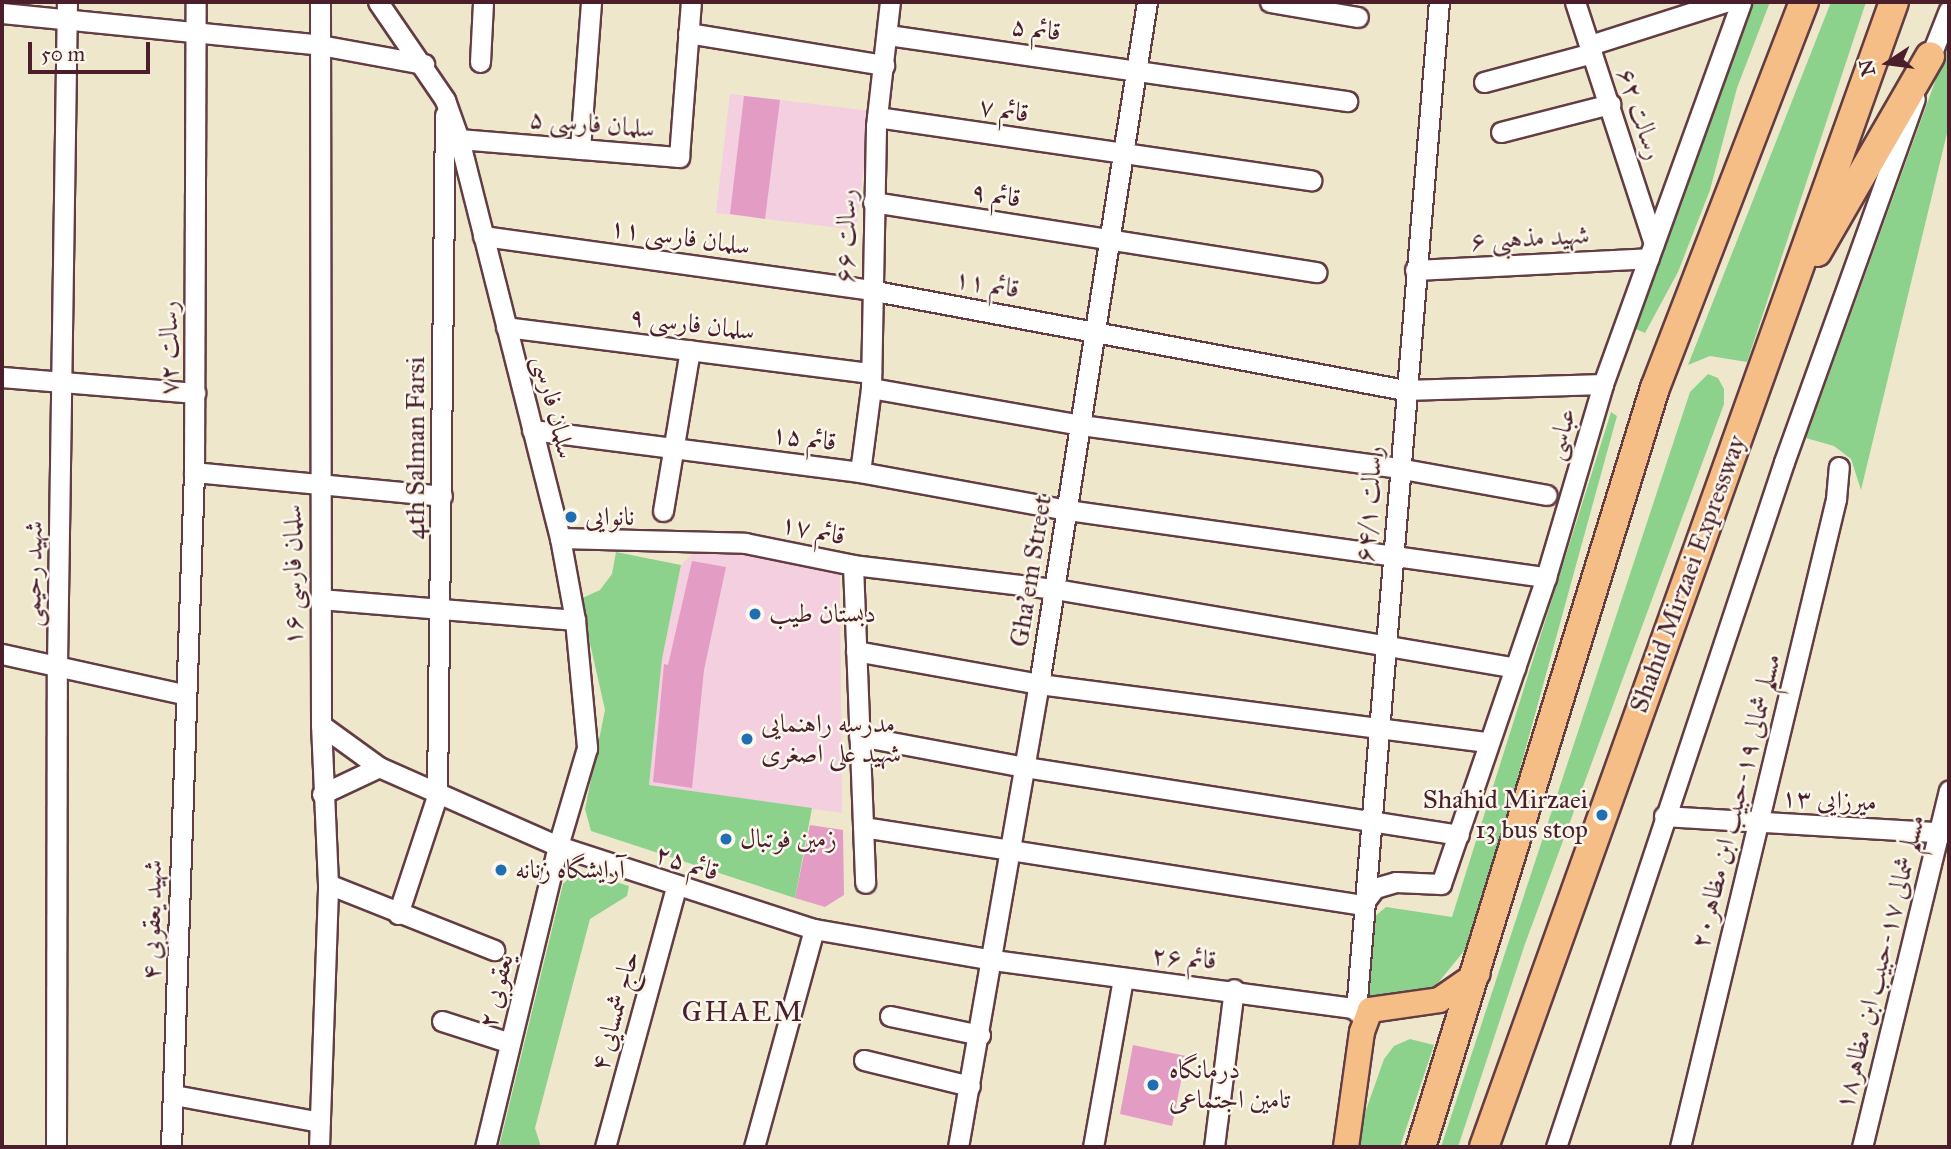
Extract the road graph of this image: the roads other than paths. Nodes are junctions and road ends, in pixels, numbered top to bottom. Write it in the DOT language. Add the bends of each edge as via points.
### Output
graph roads {
  1 [pos="67,2"];
  2 [pos="196,2"];
  3 [pos="320,2"];
  4 [pos="378,2"];
  5 [pos="483,2"];
  6 [pos="591,2"];
  7 [pos="691,2"];
  8 [pos="890,2"];
  9 [pos="1147,2"];
  10 [pos="1270,2"];
  11 [pos="1439,2"];
  12 [pos="1575,2"];
  13 [pos="1725,2"];
  14 [pos="1741,2"];
  15 [pos="1804,2"];
  16 [pos="1894,2"];
  17 [pos="1949,10"];
  18 [pos="2,13"];
  19 [pos="1358,17"];
  20 [pos="66,22"];
  21 [pos="688,33"];
  22 [pos="197,35"];
  23 [pos="888,35"];
  24 [pos="320,45"];
  25 [pos="1591,49"];
  26 [pos="1930,56"];
  27 [pos="480,62"];
  28 [pos="424,64"];
  29 [pos="884,65"];
  30 [pos="1136,70"];
  31 [pos="1484,82"];
  32 [pos="445,100"];
  33 [pos="1347,101"];
  34 [pos="1610,104"];
  35 [pos="877,117"];
  36 [pos="1501,132"];
  37 [pos="460,139"];
  38 [pos="580,149"];
  39 [pos="1123,154"];
  40 [pos="1311,180"];
  41 [pos="873,202"];
  42 [pos="483,236"];
  43 [pos="1110,241"];
  44 [pos="1651,250"];
  45 [pos="1415,270"];
  46 [pos="1317,272"];
  47 [pos="870,290"];
  48 [pos="1778,321"];
  49 [pos="506,327"];
  50 [pos="1096,329"];
  51 [pos="690,351"];
  52 [pos="2,377"];
  53 [pos="871,381"];
  54 [pos="64,384"];
  55 [pos="1603,384"];
  56 [pos="1405,390"];
  57 [pos="195,393"];
  58 [pos="1081,425"];
  59 [pos="532,430"];
  60 [pos="675,447"];
  61 [pos="1839,467"];
  62 [pos="1398,468"];
  63 [pos="194,472"];
  64 [pos="860,472"];
  65 [pos="319,484"];
  66 [pos="1547,495"];
  67 [pos="442,496"];
  68 [pos="1068,510"];
  69 [pos="663,511"];
  70 [pos="560,538"];
  71 [pos="1391,556"];
  72 [pos="853,565"];
  73 [pos="1546,576"];
  74 [pos="1055,589"];
  75 [pos="320,599"];
  76 [pos="442,608"];
  77 [pos="575,620"];
  78 [pos="1384,643"];
  79 [pos="856,651"];
  80 [pos="2,654"];
  81 [pos="57,665"];
  82 [pos="1514,668"];
  83 [pos="1039,684"];
  84 [pos="183,694"];
  85 [pos="321,725"];
  86 [pos="1376,731"];
  87 [pos="859,736"];
  88 [pos="1483,742"];
  89 [pos="379,767"];
  90 [pos="1025,767"];
  91 [pos="1949,790"];
  92 [pos="322,793"];
  93 [pos="437,796"];
  94 [pos="1664,816"];
  95 [pos="1369,818"];
  96 [pos="1757,822"];
  97 [pos="863,827"];
  98 [pos="1944,832"];
  99 [pos="1459,835"];
  100 [pos="558,846"];
  101 [pos="1012,849"];
  102 [pos="865,883"];
  103 [pos="328,884"];
  104 [pos="676,888"];
  105 [pos="1362,905"];
  106 [pos="398,914"];
  107 [pos="814,929"];
  108 [pos="494,950"];
  109 [pos="993,960"];
  110 [pos="1478,973"];
  111 [pos="1123,978"];
  112 [pos="1234,989"];
  113 [pos="1363,1011"];
  114 [pos="890,1016"];
  115 [pos="442,1021"];
  116 [pos="980,1034"];
  117 [pos="510,1044"];
  118 [pos="864,1060"];
  119 [pos="970,1086"];
  120 [pos="174,1095"];
  121 [pos="320,1122"];
  122 [pos="324,1146"];
  123 [pos="56,1147"];
  124 [pos="172,1147"];
  125 [pos="485,1147"];
  126 [pos="605,1147"];
  127 [pos="754,1147"];
  128 [pos="958,1147"];
  129 [pos="1093,1147"];
  130 [pos="1214,1147"];
  131 [pos="1346,1147"];
  132 [pos="1421,1147"];
  133 [pos="1484,1147"];
  134 [pos="1556,1147"];
  135 [pos="1679,1147"];
  136 [pos="1862,1147"];
  1 -- 20 [label="street, شهید رحیمی"];
  2 -- 22 [label="street, رسالت ۷۲"];
  3 -- 24 [label="street, سلمان فارسی ۱۶"];
  4 -- 28 [label="street, سلمان فارسی"];
  5 -- 27 [label="street"];
  6 -- 38 [label="street"];
  7 -- 21 [label="street, سلمان فارسی ۵"];
  8 -- 23 [label="street, رسالت ۶۶"];
  9 -- 30 [label="street, Gha'em Street"];
  10 -- 19 [label="street"];
  11 -- 45 [label="street, رسالت ۶۴/۱"];
  12 -- 25 [label="street, رسالت ۶۲"];
  13 -- 25 [label="street"];
  14 -- 44 [label="street, عباسی"];
  15 -- 110 [label="highway" via="1655,388"];
  16 -- 48 [label="highway, Shahid Mirzaei Expressway"];
  17 -- 26 [label="street"];
  18 -- 20 [label="street"];
  20 -- 22 [label="street"];
  20 -- 54 [label="street, شهید رحیمی"];
  21 -- 29 [label="street"];
  21 -- 38 [label="street, سلمان فارسی ۵" via="679,157"];
  22 -- 24 [label="street"];
  22 -- 57 [label="street, رسالت ۷۲"];
  23 -- 29 [label="street, رسالت ۶۶"];
  23 -- 30 [label="street, قائم ۵"];
  24 -- 28 [label="street"];
  24 -- 65 [label="street, سلمان فارسی ۱۶"];
  25 -- 31 [label="street"];
  25 -- 34 [label="street, رسالت ۶۲"];
  26 -- 48 [label="highway"];
  26 -- 94 [label="street" via="1779,475"];
  28 -- 32 [label="street, سلمان فارسی"];
  29 -- 35 [label="street, رسالت ۶۶"];
  30 -- 33 [label="street, قائم ۵"];
  30 -- 39 [label="street, Gha'em Street"];
  32 -- 37 [label="street, سلمان فارسی"];
  32 -- 67 [label="street, 4th Salman Farsi"];
  34 -- 36 [label="street"];
  34 -- 44 [label="street, رسالت ۶۲"];
  35 -- 39 [label="street, قائم ۷"];
  35 -- 41 [label="street, رسالت ۶۶"];
  37 -- 38 [label="street, سلمان فارسی ۵"];
  37 -- 42 [label="street, سلمان فارسی"];
  39 -- 40 [label="street, قائم ۷"];
  39 -- 43 [label="street, Gha'em Street"];
  41 -- 43 [label="street, قائم ۹"];
  41 -- 47 [label="street, رسالت ۶۶"];
  42 -- 47 [label="street, سلمان فارسی ۱۱"];
  42 -- 49 [label="street, سلمان فارسی"];
  43 -- 46 [label="street, قائم ۹"];
  43 -- 50 [label="street, Gha'em Street"];
  44 -- 45 [label="street, شهید مذهبی ۶"];
  44 -- 55 [label="street, عباسی"];
  45 -- 56 [label="street, رسالت ۶۴/۱"];
  47 -- 50 [label="street, قائم ۱۱"];
  47 -- 53 [label="street, رسالت ۶۶"];
  48 -- 133 [label="highway, Shahid Mirzaei Expressway"];
  49 -- 51 [label="street, سلمان فارسی ۹"];
  49 -- 59 [label="street, سلمان فارسی"];
  50 -- 56 [label="street, قائم ۱۱"];
  50 -- 58 [label="street, Gha'em Street"];
  51 -- 53 [label="street, سلمان فارسی ۹"];
  51 -- 60 [label="street"];
  52 -- 54 [label="street"];
  53 -- 58 [label="street, سلمان فارسی ۹"];
  53 -- 64 [label="street, رسالت ۶۶"];
  54 -- 57 [label="street"];
  54 -- 81 [label="street, شهید رحیمی"];
  55 -- 56 [label="street, قائم ۱۱"];
  55 -- 73 [label="street, عباسی"];
  56 -- 62 [label="street, رسالت ۶۴/۱"];
  57 -- 63 [label="street, رسالت ۷۲"];
  58 -- 62 [label="street, سلمان فارسی ۹"];
  58 -- 68 [label="street, Gha'em Street"];
  59 -- 60 [label="street, قائم ۱۵"];
  59 -- 70 [label="street, سلمان فارسی"];
  60 -- 64 [label="street, قائم ۱۵"];
  60 -- 69 [label="street"];
  61 -- 96 [label="street, مسلم شمالی ۱۹-حبیب ابن مظاهر۲۰" via="1836,499"];
  62 -- 66 [label="street, سلمان فارسی ۹"];
  62 -- 71 [label="street, رسالت ۶۴/۱"];
  63 -- 65 [label="street"];
  63 -- 84 [label="street, رسالت ۷۲"];
  64 -- 68 [label="street, قائم ۱۵"];
  65 -- 67 [label="street"];
  65 -- 75 [label="street, سلمان فارسی ۱۶"];
  67 -- 76 [label="street, 4th Salman Farsi"];
  68 -- 71 [label="street, قائم ۱۵"];
  68 -- 74 [label="street, Gha'em Street"];
  70 -- 72 [label="street, قائم ۱۷" via="745,543"];
  70 -- 77 [label="street, سلمان فارسی"];
  71 -- 73 [label="street, قائم ۱۵"];
  71 -- 78 [label="street, رسالت ۶۴/۱"];
  72 -- 74 [label="street, قائم ۱۷"];
  72 -- 79 [label="street"];
  73 -- 82 [label="street, عباسی"];
  74 -- 78 [label="street, قائم ۱۷"];
  74 -- 83 [label="street, Gha'em Street"];
  75 -- 76 [label="street"];
  75 -- 85 [label="street, سلمان فارسی ۱۶"];
  76 -- 77 [label="street"];
  76 -- 93 [label="street, 4th Salman Farsi"];
  77 -- 100 [label="street, سلمان فارسی" via="587,748"];
  78 -- 82 [label="street, قائم ۱۷"];
  78 -- 86 [label="street, رسالت ۶۴/۱"];
  79 -- 83 [label="street"];
  79 -- 87 [label="street"];
  80 -- 81 [label="street"];
  81 -- 84 [label="street"];
  81 -- 123 [label="street, شهید رحیمی"];
  82 -- 99 [label="street, عباسی"];
  83 -- 86 [label="street"];
  83 -- 90 [label="street, Gha'em Street"];
  84 -- 120 [label="street, شهید یعقوبی ۴"];
  85 -- 89 [label="street, قائم ۲۵"];
  85 -- 92 [label="street, سلمان فارسی ۱۶"];
  86 -- 88 [label="street"];
  86 -- 95 [label="street, رسالت ۶۴/۱"];
  87 -- 90 [label="street"];
  87 -- 97 [label="street"];
  89 -- 92 [label="street"];
  89 -- 93 [label="street, قائم ۲۵"];
  90 -- 95 [label="street"];
  90 -- 101 [label="street, Gha'em Street"];
  91 -- 98 [label="street, مسلم شمالی ۱۷-حبیب ابن مظاهر۱۸"];
  92 -- 103 [label="street, سلمان فارسی ۱۶"];
  93 -- 100 [label="street, قائم ۲۵"];
  93 -- 106 [label="street, 4th Salman Farsi"];
  94 -- 96 [label="street, میرزایی ۱۳"];
  94 -- 134 [label="street"];
  95 -- 99 [label="street"];
  95 -- 105 [label="street, رسالت ۶۴/۱"];
  96 -- 98 [label="street, میرزایی ۱۳"];
  96 -- 135 [label="street, مسلم شمالی ۱۹-حبیب ابن مظاهر۲۰"];
  97 -- 101 [label="street"];
  97 -- 102 [label="street"];
  98 -- 136 [label="street, مسلم شمالی ۱۷-حبیب ابن مظاهر۱۸"];
  99 -- 105 [label="street, عباسی" via="1441,884 1396,882 1375,888"];
  100 -- 104 [label="street, قائم ۲۵"];
  100 -- 117 [label="street, یعقوبی ۲"];
  101 -- 105 [label="street"];
  101 -- 109 [label="street, Gha'em Street"];
  103 -- 106 [label="street"];
  103 -- 121 [label="street, سلمان فارسی ۱۶"];
  104 -- 107 [label="street, قائم ۲۵"];
  104 -- 126 [label="street, حاج شمسایی ۴"];
  105 -- 113 [label="street, رسالت ۶۴/۱"];
  106 -- 108 [label="street"];
  107 -- 109 [label="street, قائم ۲۵"];
  107 -- 127 [label="street"];
  109 -- 111 [label="street, قائم ۲۶"];
  109 -- 116 [label="street, Gha'em Street"];
  110 -- 113 [label="main road" via="1438,1000"];
  110 -- 132 [label="highway"];
  111 -- 112 [label="street, قائم ۲۶"];
  111 -- 129 [label="street"];
  112 -- 113 [label="street, قائم ۲۶"];
  112 -- 130 [label="street"];
  113 -- 131 [label="main road"];
  114 -- 116 [label="street"];
  115 -- 117 [label="street"];
  116 -- 119 [label="street, Gha'em Street"];
  117 -- 125 [label="street, یعقوبی ۲"];
  118 -- 119 [label="street"];
  119 -- 128 [label="street, Gha'em Street"];
  120 -- 121 [label="street"];
  120 -- 124 [label="street, شهید یعقوبی ۴"];
  121 -- 122 [label="street, سلمان فارسی ۱۶"];
}
